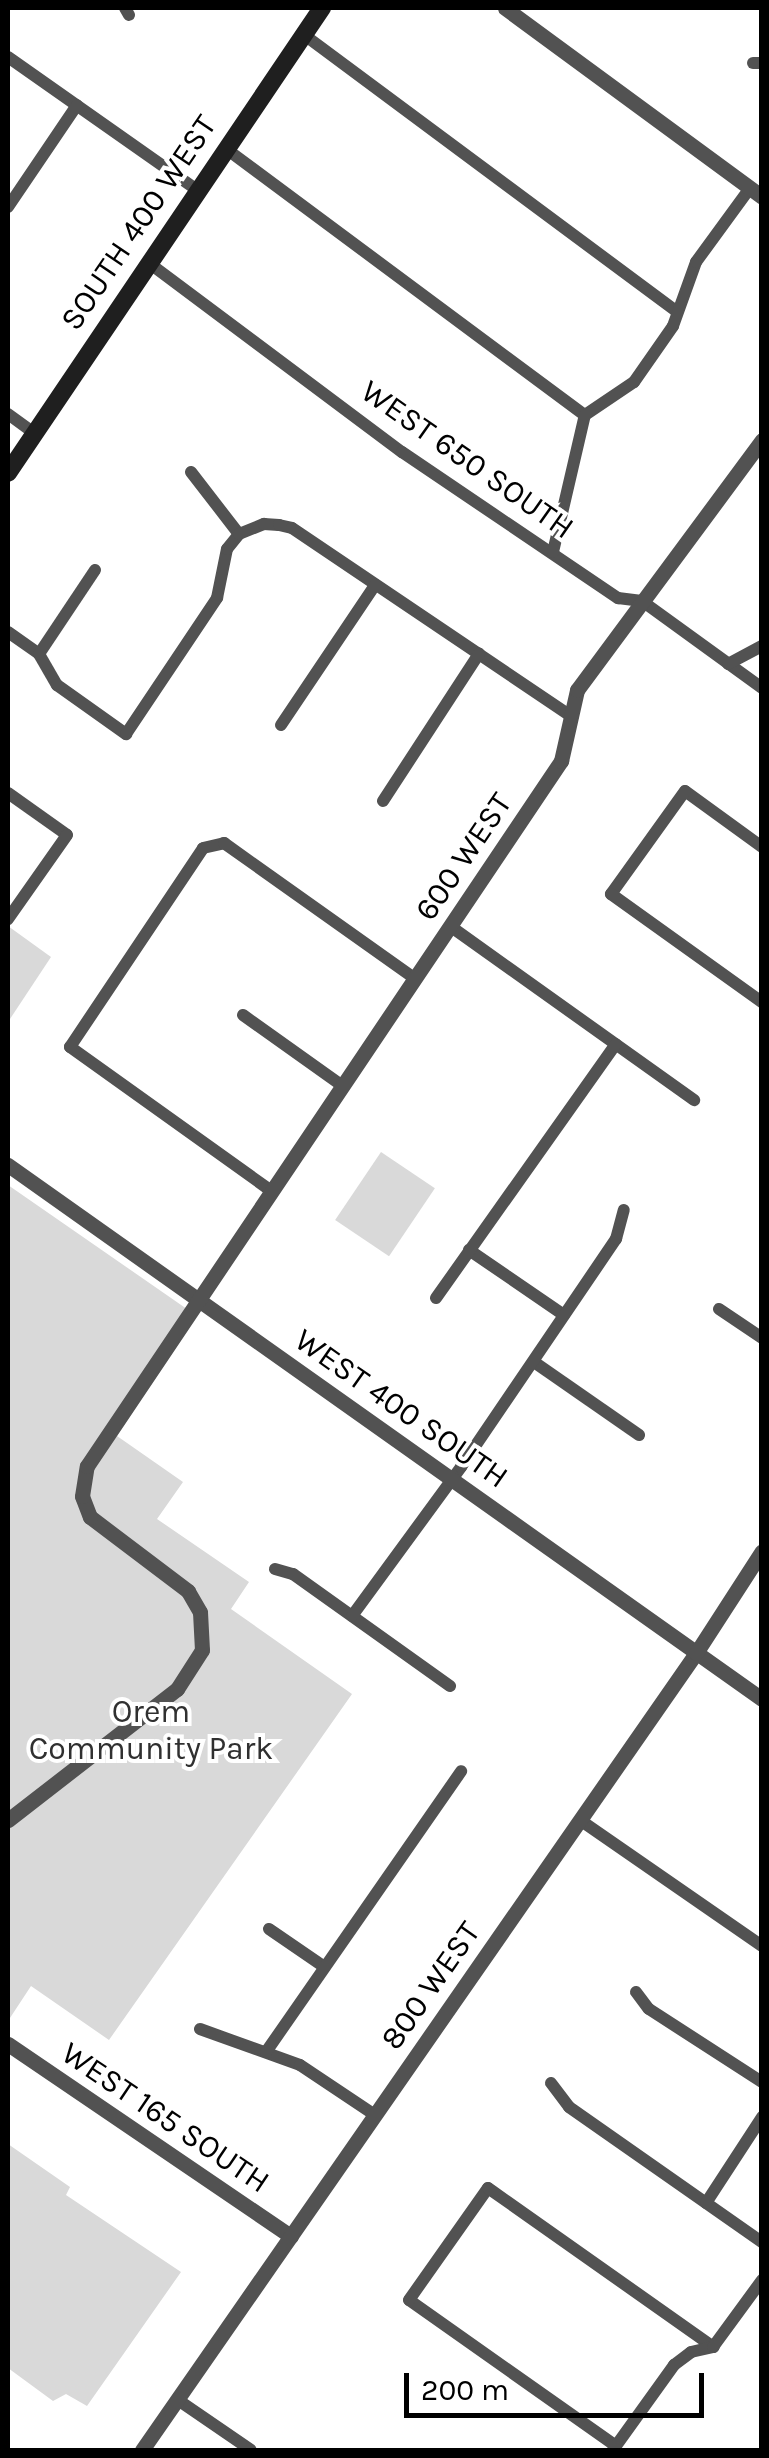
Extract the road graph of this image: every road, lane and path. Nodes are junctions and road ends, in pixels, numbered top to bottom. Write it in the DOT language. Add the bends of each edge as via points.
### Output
graph roads {
  1 [pos="322,8"];
  2 [pos="505,8"];
  3 [pos="303,34"];
  4 [pos="8,56"];
  5 [pos="77,105"];
  6 [pos="225,148"];
  7 [pos="197,190"];
  8 [pos="756,193"];
  9 [pos="8,207"];
  10 [pos="149,263"];
  11 [pos="676,310"];
  12 [pos="8,414"];
  13 [pos="584,415"];
  14 [pos="34,433"];
  15 [pos="762,440"];
  16 [pos="190,472"];
  17 [pos="8,473"];
  18 [pos="239,534"];
  19 [pos="553,552"];
  20 [pos="95,570"];
  21 [pos="375,585"];
  22 [pos="642,601"];
  23 [pos="8,632"];
  24 [pos="762,646"];
  25 [pos="40,654"];
  26 [pos="479,654"];
  27 [pos="728,664"];
  28 [pos="762,688"];
  29 [pos="572,717"];
  30 [pos="281,725"];
  31 [pos="8,793"];
  32 [pos="382,801"];
  33 [pos="762,847"];
  34 [pos="8,919"];
  35 [pos="450,926"];
  36 [pos="414,978"];
  37 [pos="762,1002"];
  38 [pos="244,1015"];
  39 [pos="616,1044"];
  40 [pos="341,1085"];
  41 [pos="694,1100"];
  42 [pos="8,1164"];
  43 [pos="270,1190"];
  44 [pos="624,1210"];
  45 [pos="469,1250"];
  46 [pos="436,1298"];
  47 [pos="198,1301"];
  48 [pos="719,1308"];
  49 [pos="564,1314"];
  50 [pos="762,1338"];
  51 [pos="534,1362"];
  52 [pos="638,1436"];
  53 [pos="453,1478"];
  54 [pos="762,1551"];
  55 [pos="275,1569"];
  56 [pos="352,1616"];
  57 [pos="696,1653"];
  58 [pos="450,1686"];
  59 [pos="762,1698"];
  60 [pos="461,1770"];
  61 [pos="8,1820"];
  62 [pos="580,1820"];
  63 [pos="269,1929"];
  64 [pos="762,1946"];
  65 [pos="323,1966"];
  66 [pos="636,1992"];
  67 [pos="200,2029"];
  68 [pos="8,2044"];
  69 [pos="266,2052"];
  70 [pos="762,2082"];
  71 [pos="552,2083"];
  72 [pos="376,2115"];
  73 [pos="762,2118"];
  74 [pos="706,2203"];
  75 [pos="292,2236"];
  76 [pos="762,2242"];
  77 [pos="762,2280"];
  78 [pos="713,2347"];
  79 [pos="178,2400"];
  80 [pos="615,2448"];
  81 [pos="142,2450"];
  82 [pos="252,2450"];
  1 -- 3 [label="main road, SOUTH 400 WEST"];
  2 -- 8 [label="street"];
  3 -- 6 [label="main road, SOUTH 400 WEST"];
  3 -- 11 [label="street"];
  4 -- 5 [label="street"];
  5 -- 7 [label="street"];
  5 -- 9 [label="street"];
  6 -- 7 [label="main road, SOUTH 400 WEST"];
  6 -- 13 [label="street"];
  7 -- 10 [label="main road, SOUTH 400 WEST"];
  8 -- 11 [label="street" via="696,262"];
  10 -- 14 [label="main road, SOUTH 400 WEST"];
  10 -- 19 [label="street, WEST 650 SOUTH" via="402,452"];
  11 -- 13 [label="street" via="673,326 634,382"];
  12 -- 14 [label="street"];
  13 -- 19 [label="street"];
  14 -- 17 [label="main road, SOUTH 400 WEST"];
  15 -- 22 [label="street, 600 WEST"];
  16 -- 18 [label="street"];
  18 -- 21 [label="street" via="264,524 292,528"];
  18 -- 25 [label="street" via="221,566 217,598 126,734 58,685"];
  19 -- 22 [label="street, WEST 650 SOUTH" via="618,598"];
  20 -- 25 [label="street"];
  21 -- 26 [label="street"];
  21 -- 30 [label="street"];
  22 -- 27 [label="street, WEST 650 SOUTH"];
  22 -- 29 [label="street, 600 WEST" via="577,690"];
  23 -- 25 [label="street"];
  24 -- 27 [label="street"];
  26 -- 29 [label="street"];
  26 -- 32 [label="street"];
  27 -- 28 [label="street, WEST 650 SOUTH"];
  29 -- 35 [label="street, 600 WEST" via="561,761"];
  31 -- 34 [label="street" via="67,834"];
  33 -- 37 [label="street" via="685,792 611,894"];
  35 -- 36 [label="street, 600 WEST"];
  35 -- 39 [label="street"];
  36 -- 40 [label="street, 600 WEST"];
  36 -- 43 [label="street" via="224,843 203,848 70,1047"];
  38 -- 40 [label="street"];
  39 -- 41 [label="street"];
  39 -- 45 [label="street"];
  40 -- 43 [label="street, 600 WEST"];
  42 -- 47 [label="street, WEST 400 SOUTH"];
  43 -- 47 [label="street, 600 WEST"];
  44 -- 49 [label="street" via="616,1239"];
  45 -- 46 [label="street"];
  45 -- 49 [label="street"];
  47 -- 53 [label="street, WEST 400 SOUTH"];
  47 -- 61 [label="street, 600 WEST" via="88,1466 82,1488 96,1524 188,1592 202,1618 199,1661 177,1689"];
  48 -- 50 [label="street"];
  49 -- 51 [label="street"];
  51 -- 52 [label="street"];
  51 -- 53 [label="street"];
  53 -- 56 [label="street"];
  53 -- 57 [label="street, WEST 400 SOUTH"];
  54 -- 57 [label="street, 800 WEST"];
  55 -- 56 [label="street" via="293,1574"];
  56 -- 58 [label="street"];
  57 -- 59 [label="street, WEST 400 SOUTH"];
  57 -- 62 [label="street, 800 WEST"];
  60 -- 65 [label="street"];
  62 -- 64 [label="street"];
  62 -- 72 [label="street, 800 WEST"];
  63 -- 65 [label="street"];
  65 -- 69 [label="street"];
  66 -- 70 [label="street" via="649,2009"];
  67 -- 69 [label="street"];
  68 -- 75 [label="street, WEST 165 SOUTH"];
  69 -- 72 [label="street" via="300,2065"];
  71 -- 74 [label="street" via="570,2106"];
  72 -- 75 [label="street, 800 WEST"];
  73 -- 74 [label="street"];
  74 -- 76 [label="street"];
  75 -- 79 [label="street, 800 WEST"];
  77 -- 78 [label="street"];
  78 -- 80 [label="street" via="690,2352 674,2365"];
  78 -- 80 [label="street" via="488,2188 409,2300"];
  79 -- 81 [label="street, 800 WEST"];
  79 -- 82 [label="street"];
}
